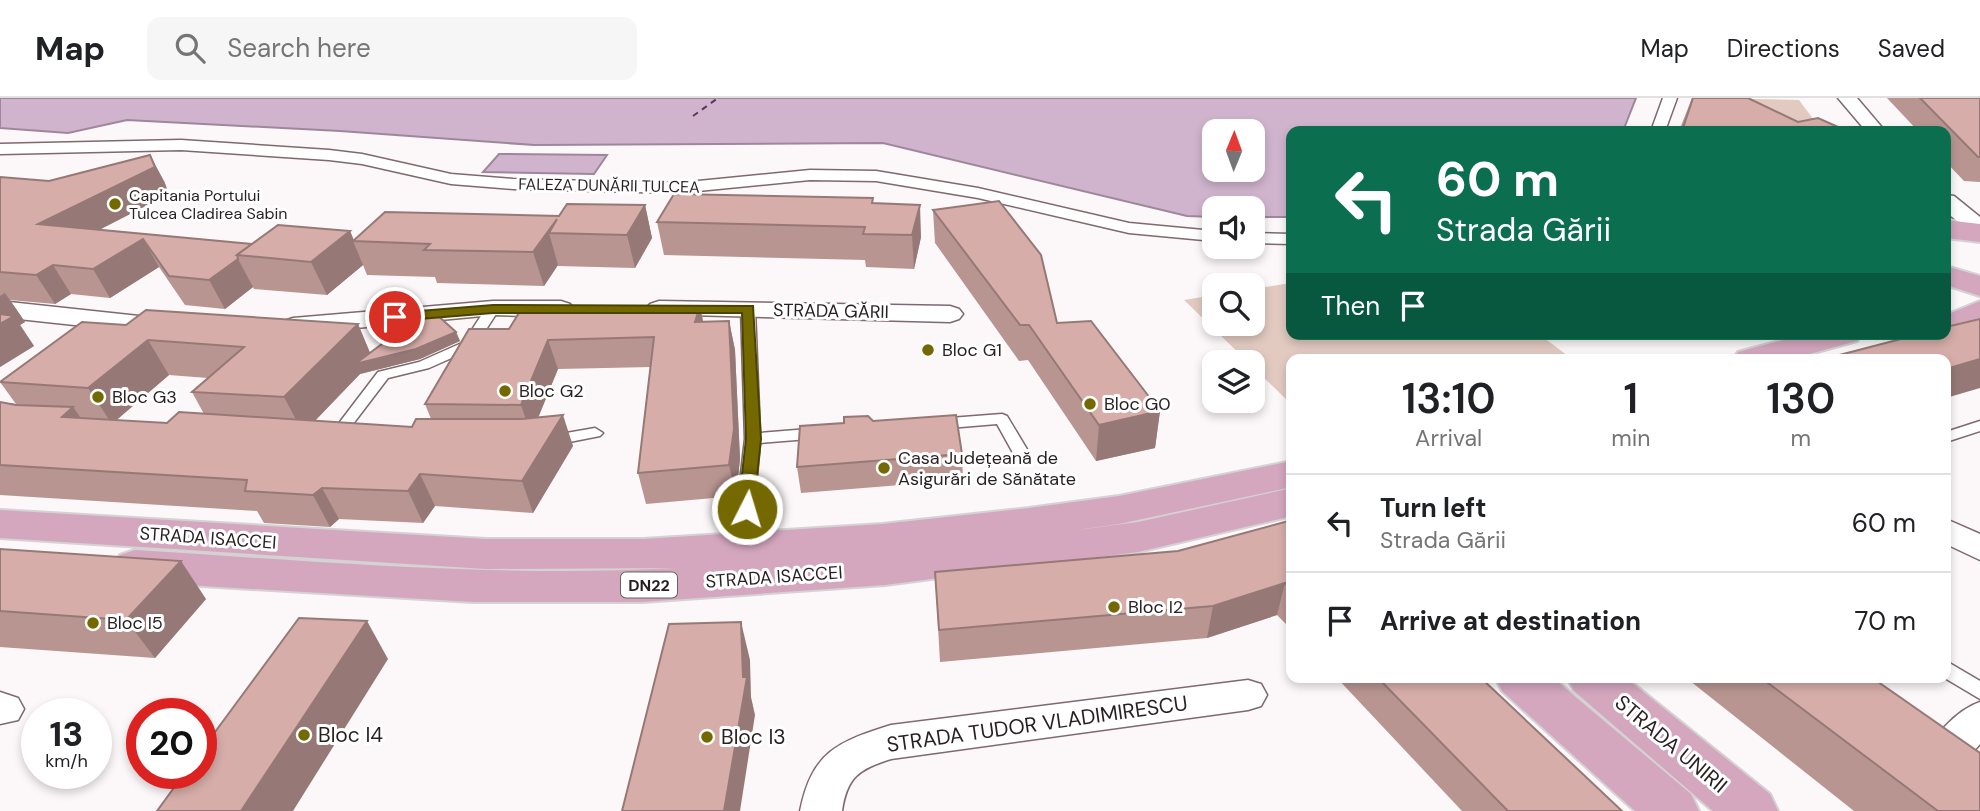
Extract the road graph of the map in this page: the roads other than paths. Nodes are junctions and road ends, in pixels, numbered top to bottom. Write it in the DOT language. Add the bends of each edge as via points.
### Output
graph roads {
  1 [pos="1670,98"];
  2 [pos="1847,98"];
  3 [pos="1660,126"];
  4 [pos="1872,126"];
  5 [pos="0,149"];
  6 [pos="1951,205"];
  7 [pos="1951,229"];
  8 [pos="1980,230"];
  9 [pos="1202,235"];
  10 [pos="1265,238"];
  11 [pos="1286,239"];
  12 [pos="1951,277"];
  13 [pos="1980,286"];
  14 [pos="0,309"];
  15 [pos="493,309"];
  16 [pos="587,309"];
  17 [pos="641,309"];
  18 [pos="748,309"];
  19 [pos="1980,311"];
  20 [pos="950,314"];
  21 [pos="1951,324"];
  22 [pos="272,328"];
  23 [pos="194,329"];
  24 [pos="1854,349"];
  25 [pos="1802,354"];
  26 [pos="919,425"];
  27 [pos="1980,426"];
  28 [pos="836,432"];
  29 [pos="596,433"];
  30 [pos="1951,435"];
  31 [pos="753,439"];
  32 [pos="332,442"];
  33 [pos="533,443"];
  34 [pos="1023,456"];
  35 [pos="1286,484"];
  36 [pos="1286,485"];
  37 [pos="0,524"];
  38 [pos="1951,533"];
  39 [pos="1980,548"];
  40 [pos="741,550"];
  41 [pos="0,555"];
  42 [pos="1951,672"];
  43 [pos="1525,683"];
  44 [pos="1598,683"];
  45 [pos="1980,691"];
  46 [pos="1248,695"];
  47 [pos="1980,718"];
  48 [pos="1940,760"];
  49 [pos="821,811"];
  50 [pos="1672,811"];
  51 [pos="1751,811"];
  1 -- 3 [label="street"];
  2 -- 4 [label="street"];
  5 -- 9 [label="street, FALEZA DUNĂRII TULCEA" via="181,145 289,152 362,159 451,179 513,184 678,188 810,175 876,176 978,193 1129,228"];
  6 -- 8 [label="street"];
  7 -- 8 [label="main road"];
  10 -- 11 [label="street"];
  12 -- 13 [label="main road"];
  14 -- 23 [label="street"];
  15 -- 16 [label="street"];
  15 -- 22 [label="street"];
  15 -- 32 [label="lane" via="469,345 424,365 383,375"];
  17 -- 18 [label="street, STRADA GĂRII"];
  18 -- 20 [label="street, STRADA GĂRII"];
  18 -- 31 [label="lane"];
  19 -- 21 [label="main road"];
  24 -- 25 [label="main road"];
  26 -- 34 [label="lane" via="1002,419"];
  27 -- 30 [label="lane"];
  28 -- 31 [label="lane"];
  29 -- 33 [label="lane"];
  31 -- 40 [label="lane"];
  35 -- 40 [label="main road, STRADA ISACCEI / DN22" via="882,539"];
  36 -- 41 [label="main road, STRADA ISACCEI / DN22" via="1138,537 885,569 642,586 473,586"];
  37 -- 40 [label="main road, STRADA ISACCEI / DN22" via="486,554"];
  38 -- 39 [label="street"];
  42 -- 45 [label="lane"];
  43 -- 50 [label="main road"];
  44 -- 51 [label="main road, STRADA UNIRII"];
  46 -- 49 [label="street, STRADA TUDOR VLADIMIRESCU" via="891,742 853,753 830,775"];
  47 -- 48 [label="street"];
}
